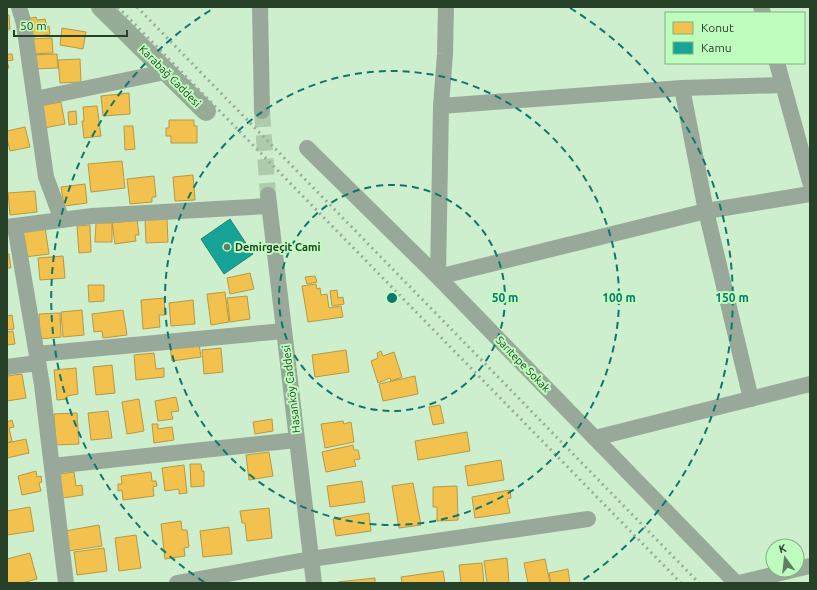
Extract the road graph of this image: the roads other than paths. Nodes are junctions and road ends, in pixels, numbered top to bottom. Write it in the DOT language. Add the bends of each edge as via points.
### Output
graph roads {
  1 [pos="19,7"];
  2 [pos="101,7"];
  3 [pos="260,7"];
  4 [pos="446,7"];
  5 [pos="777,64"];
  6 [pos="165,72"];
  7 [pos="783,85"];
  8 [pos="682,88"];
  9 [pos="35,99"];
  10 [pos="441,106"];
  11 [pos="206,111"];
  12 [pos="262,111"];
  13 [pos="307,148"];
  14 [pos="810,182"];
  15 [pos="810,194"];
  16 [pos="706,211"];
  17 [pos="62,220"];
  18 [pos="11,227"];
  19 [pos="438,277"];
  20 [pos="284,331"];
  21 [pos="37,358"];
  22 [pos="7,367"];
  23 [pos="810,384"];
  24 [pos="751,399"];
  25 [pos="595,438"];
  26 [pos="297,440"];
  27 [pos="52,466"];
  28 [pos="588,519"];
  29 [pos="311,559"];
  30 [pos="765,577"];
  31 [pos="66,583"];
  32 [pos="177,583"];
  33 [pos="314,583"];
  34 [pos="736,583"];
  35 [pos="739,583"];
  1 -- 9 [label="street" via="24,24"];
  2 -- 6 [label="main road, Karabağ Caddesi"];
  3 -- 12 [label="street"];
  4 -- 10 [label="street"];
  5 -- 7 [label="street"];
  6 -- 9 [label="street"];
  6 -- 11 [label="main road, Karabağ Caddesi"];
  7 -- 8 [label="street"];
  7 -- 14 [label="street"];
  8 -- 10 [label="street"];
  8 -- 16 [label="street"];
  9 -- 17 [label="street" via="46,177"];
  10 -- 19 [label="street"];
  13 -- 19 [label="street, Sarıtepe Sokak"];
  15 -- 16 [label="street"];
  16 -- 19 [label="street"];
  16 -- 24 [label="street"];
  17 -- 18 [label="street"];
  17 -- 20 [label="street, Hasanköy Caddesi" via="268,200"];
  18 -- 21 [label="street"];
  19 -- 25 [label="street, Sarıtepe Sokak"];
  20 -- 21 [label="street"];
  20 -- 26 [label="street, Hasanköy Caddesi"];
  21 -- 22 [label="street"];
  21 -- 27 [label="street"];
  23 -- 24 [label="street"];
  24 -- 25 [label="street"];
  25 -- 34 [label="street, Sarıtepe Sokak"];
  26 -- 27 [label="street"];
  26 -- 29 [label="street, Hasanköy Caddesi"];
  27 -- 31 [label="street"];
  28 -- 29 [label="street"];
  29 -- 32 [label="street"];
  29 -- 33 [label="street, Hasanköy Caddesi"];
  30 -- 35 [label="street"];
}
